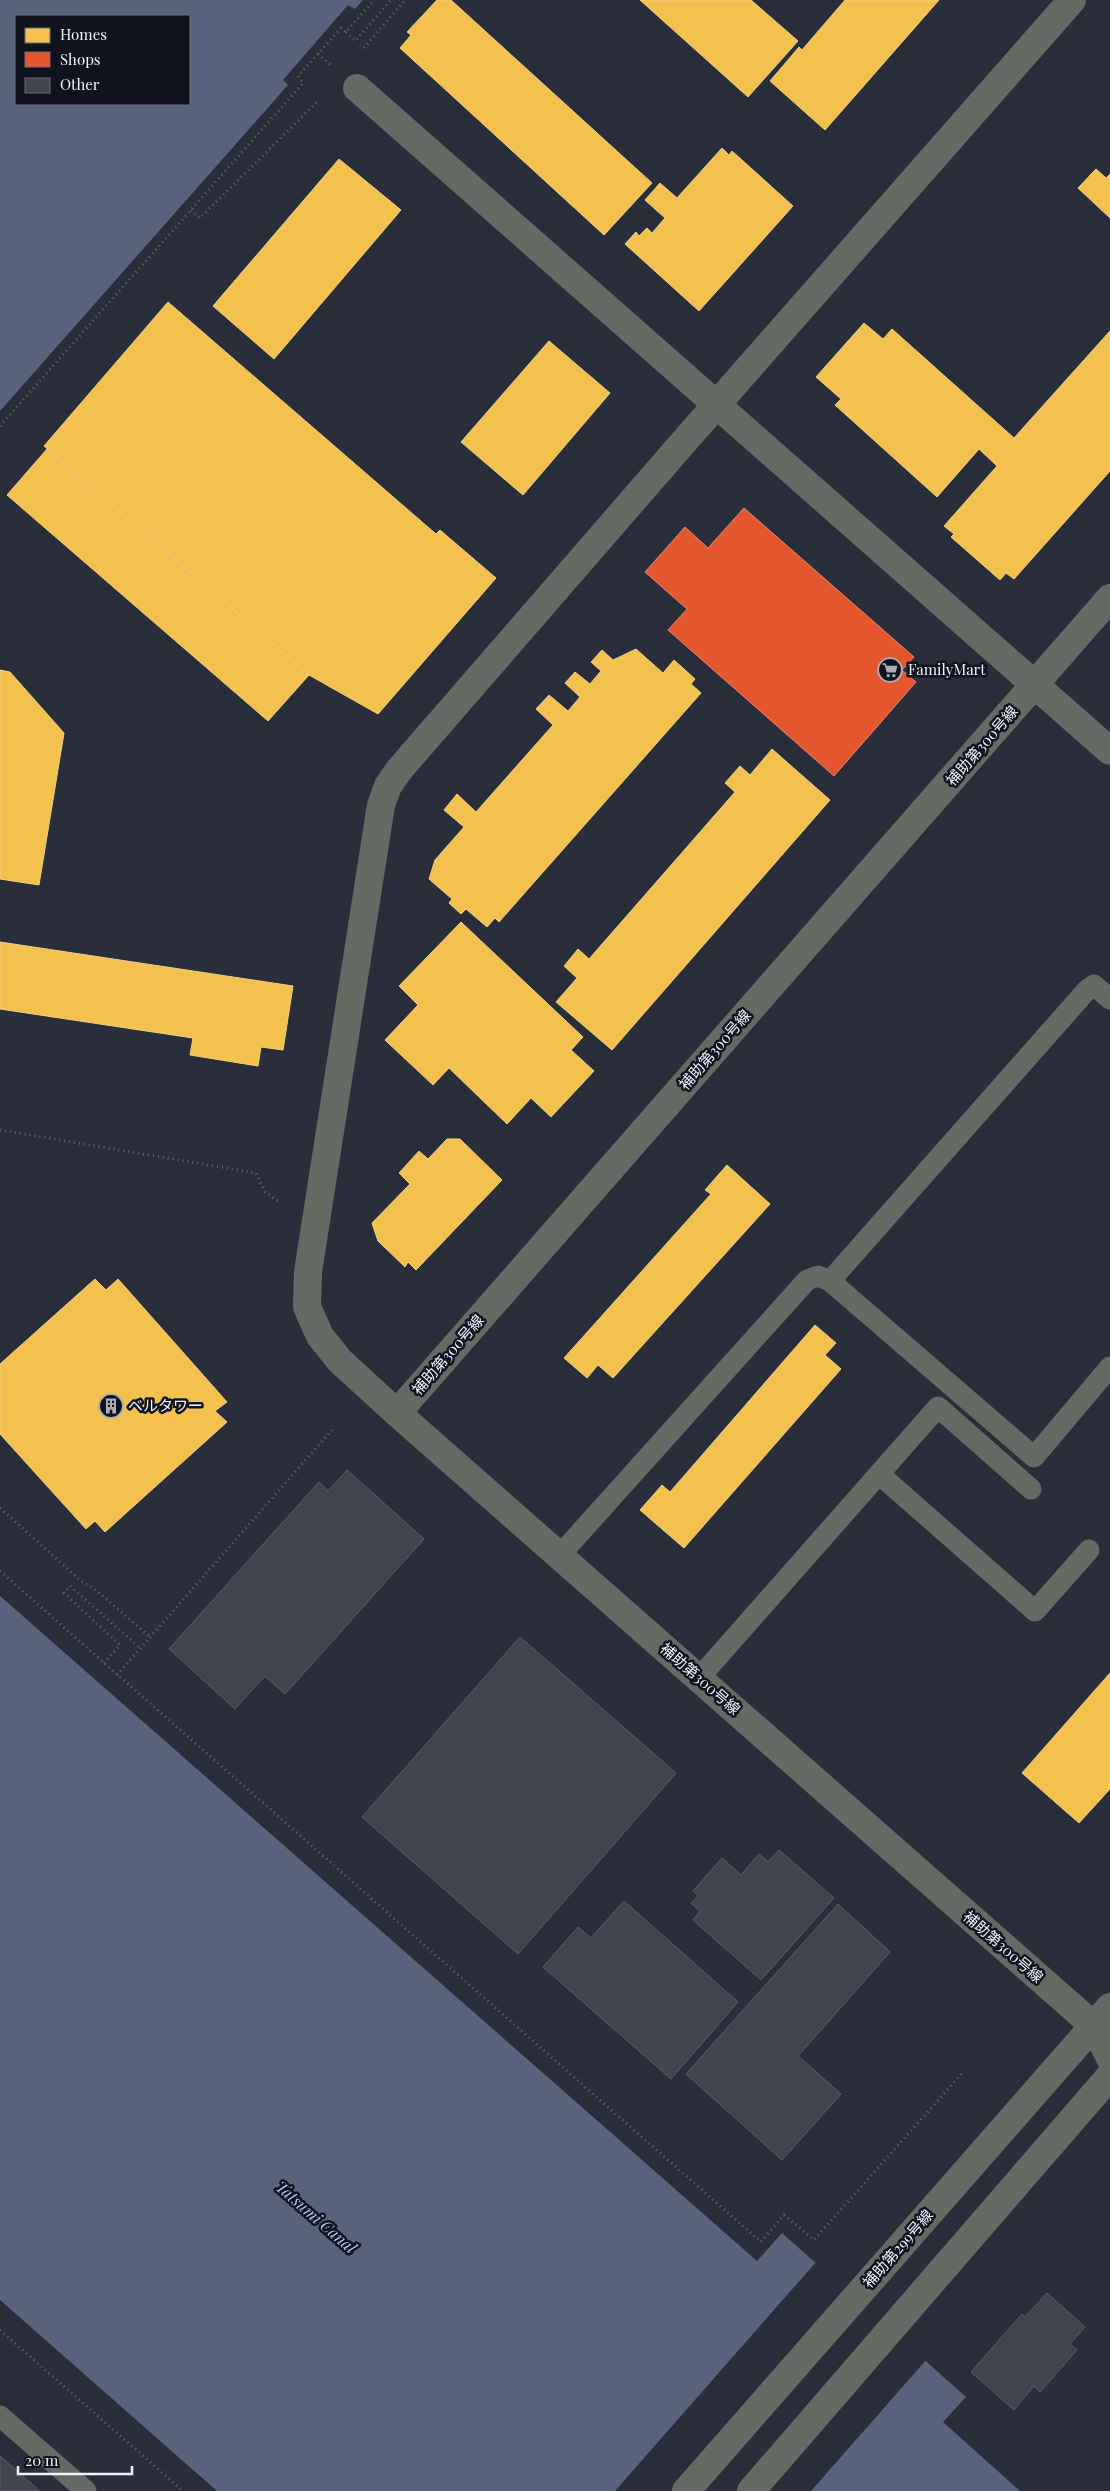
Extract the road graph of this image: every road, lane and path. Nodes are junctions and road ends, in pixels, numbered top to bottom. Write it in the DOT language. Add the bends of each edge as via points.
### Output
graph roads {
  1 [pos="374,0"];
  2 [pos="391,0"];
  3 [pos="405,0"];
  4 [pos="1072,0"];
  5 [pos="346,32"];
  6 [pos="364,48"];
  7 [pos="318,54"];
  8 [pos="335,69"];
  9 [pos="357,88"];
  10 [pos="317,102"];
  11 [pos="190,210"];
  12 [pos="717,404"];
  13 [pos="0,426"];
  14 [pos="1110,598"];
  15 [pos="1035,686"];
  16 [pos="1110,751"];
  17 [pos="1110,999"];
  18 [pos="0,1130"];
  19 [pos="278,1201"];
  20 [pos="830,1282"];
  21 [pos="1110,1367"];
  22 [pos="397,1413"];
  23 [pos="332,1430"];
  24 [pos="879,1474"];
  25 [pos="1031,1489"];
  26 [pos="0,1508"];
  27 [pos="1089,1550"];
  28 [pos="560,1555"];
  29 [pos="0,1571"];
  30 [pos="150,1637"];
  31 [pos="140,1648"];
  32 [pos="104,1663"];
  33 [pos="118,1674"];
  34 [pos="699,1678"];
  35 [pos="1104,2021"];
  36 [pos="1110,2058"];
  37 [pos="964,2071"];
  38 [pos="1110,2076"];
  39 [pos="0,2330"];
  40 [pos="0,2416"];
  41 [pos="86,2491"];
  42 [pos="183,2491"];
  43 [pos="686,2491"];
  44 [pos="751,2491"];
  1 -- 5 [label="path"];
  2 -- 5 [label="path" via="355,41"];
  3 -- 6 [label="path"];
  4 -- 12 [label="street"];
  5 -- 7 [label="path" via="341,28"];
  7 -- 8 [label="path"];
  7 -- 11 [label="path" via="298,76 303,83"];
  9 -- 12 [label="street"];
  10 -- 11 [label="path" via="200,218"];
  11 -- 13 [label="path"];
  12 -- 15 [label="street"];
  12 -- 22 [label="street" via="399,770 381,805 308,1272 307,1307 320,1336 340,1361"];
  14 -- 15 [label="street, 補助第300号線"];
  15 -- 16 [label="street"];
  15 -- 22 [label="street, 補助第300号線"];
  17 -- 20 [label="lane" via="1094,985 1087,990"];
  18 -- 19 [label="path" via="256,1173 265,1192"];
  20 -- 21 [label="lane" via="1034,1457"];
  20 -- 28 [label="lane" via="818,1276 807,1280"];
  22 -- 28 [label="street, 補助第300号線"];
  23 -- 30 [label="path"];
  24 -- 25 [label="lane" via="938,1407"];
  24 -- 27 [label="lane" via="1035,1611"];
  24 -- 34 [label="lane"];
  26 -- 30 [label="path" via="81,1581"];
  28 -- 34 [label="street, 補助第300号線"];
  29 -- 32 [label="path"];
  30 -- 31 [label="path"];
  31 -- 32 [label="path" via="70,1586 64,1593 120,1645"];
  31 -- 33 [label="path"];
  32 -- 33 [label="path"];
  33 -- 37 [label="path" via="761,2242 784,2214 814,2240"];
  34 -- 35 [label="street, 補助第300号線"];
  35 -- 36 [label="street"];
  35 -- 43 [label="street, 補助第299号線" via="911,2234"];
  38 -- 44 [label="street"];
  39 -- 42 [label="path"];
  40 -- 41 [label="lane"];
}
